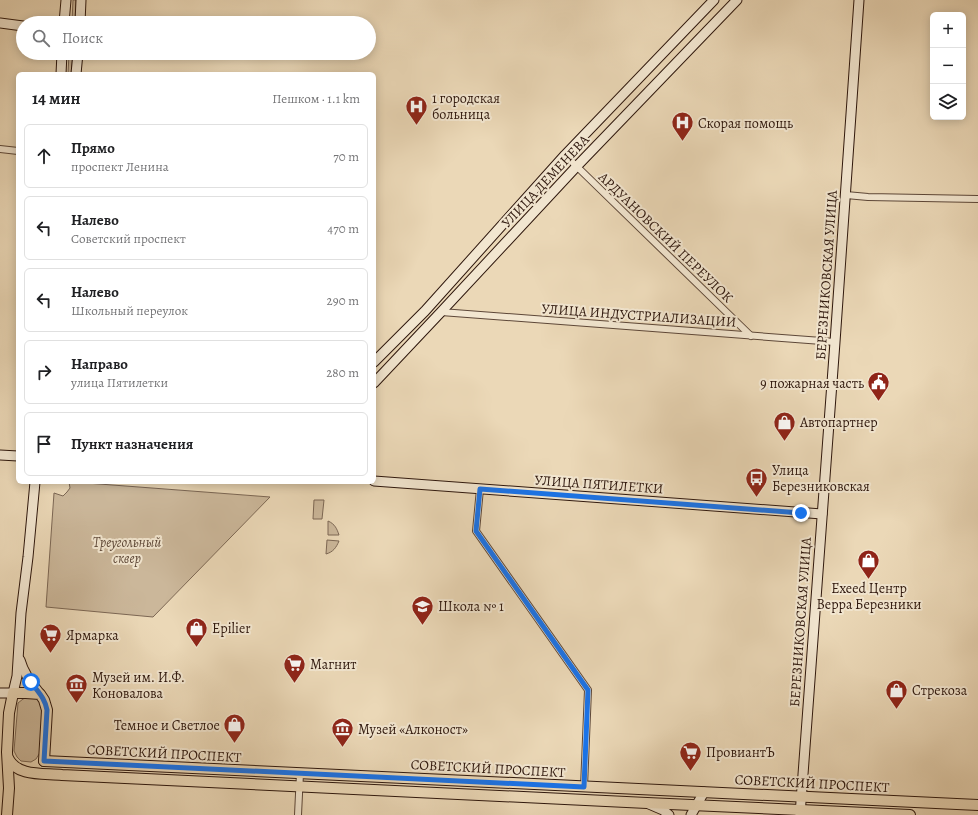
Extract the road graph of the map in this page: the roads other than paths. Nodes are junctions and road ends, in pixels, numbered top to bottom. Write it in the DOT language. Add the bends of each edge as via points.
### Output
graph roads {
  1 [pos="66,0"];
  2 [pos="81,0"];
  3 [pos="714,0"];
  4 [pos="737,0"];
  5 [pos="859,0"];
  6 [pos="65,16"];
  7 [pos="80,16"];
  8 [pos="0,23"];
  9 [pos="16,25"];
  10 [pos="62,60"];
  11 [pos="77,60"];
  12 [pos="62,72"];
  13 [pos="76,72"];
  14 [pos="0,149"];
  15 [pos="16,151"];
  16 [pos="565,155"];
  17 [pos="577,166"];
  18 [pos="846,195"];
  19 [pos="978,199"];
  20 [pos="441,312"];
  21 [pos="750,336"];
  22 [pos="835,342"];
  23 [pos="376,360"];
  24 [pos="376,381"];
  25 [pos="0,454"];
  26 [pos="16,456"];
  27 [pos="376,481"];
  28 [pos="35,484"];
  29 [pos="480,489"];
  30 [pos="822,514"];
  31 [pos="19,649"];
  32 [pos="0,693"];
  33 [pos="13,693"];
  34 [pos="40,694"];
  35 [pos="8,758"];
  36 [pos="44,761"];
  37 [pos="28,772"];
  38 [pos="300,774"];
  39 [pos="299,787"];
  40 [pos="584,787"];
  41 [pos="9,788"];
  42 [pos="704,792"];
  43 [pos="801,797"];
  44 [pos="647,803"];
  45 [pos="978,805"];
  46 [pos="696,806"];
  47 [pos="800,812"];
  48 [pos="7,815"];
  49 [pos="298,815"];
  50 [pos="669,815"];
  51 [pos="691,815"];
  52 [pos="910,815"];
  1 -- 6 [label="main road"];
  2 -- 7 [label="main road"];
  3 -- 16 [label="main road, УЛИЦА ДЕМЕНЕВА"];
  4 -- 17 [label="main road, УЛИЦА ДЕМЕНЕВА"];
  5 -- 18 [label="main road, БЕРЕЗНИКОВСКАЯ УЛИЦА"];
  8 -- 9 [label="main road"];
  10 -- 12 [label="main road"];
  11 -- 13 [label="main road"];
  14 -- 15 [label="street"];
  16 -- 17 [label="street, АРДУАНОВСКИЙ ПЕРЕУЛОК"];
  16 -- 23 [label="main road, УЛИЦА ДЕМЕНЕВА" via="425,311"];
  17 -- 20 [label="main road, УЛИЦА ДЕМЕНЕВА"];
  17 -- 21 [label="street, АРДУАНОВСКИЙ ПЕРЕУЛОК"];
  18 -- 19 [label="street"];
  18 -- 22 [label="main road, БЕРЕЗНИКОВСКАЯ УЛИЦА"];
  20 -- 21 [label="street, УЛИЦА ИНДУСТРИАЛИЗАЦИИ"];
  20 -- 24 [label="main road, УЛИЦА ДЕМЕНЕВА"];
  21 -- 22 [label="street, УЛИЦА ИНДУСТРИАЛИЗАЦИИ"];
  22 -- 30 [label="main road, БЕРЕЗНИКОВСКАЯ УЛИЦА"];
  25 -- 26 [label="main road"];
  27 -- 29 [label="main road, УЛИЦА ПЯТИЛЕТКИ"];
  28 -- 31 [label="main road"];
  29 -- 30 [label="main road, УЛИЦА ПЯТИЛЕТКИ"];
  29 -- 40 [label="street" via="476,531 588,690"];
  30 -- 43 [label="main road, БЕРЕЗНИКОВСКАЯ УЛИЦА"];
  31 -- 33 [label="main road"];
  31 -- 34 [label="main road" via="24,672"];
  32 -- 33 [label="main road"];
  33 -- 34 [label="main road"];
  33 -- 35 [label="main road" via="9,713"];
  34 -- 36 [label="main road" via="47,710"];
  35 -- 37 [label="main road, СОВЕТСКИЙ ПРОСПЕКТ" via="14,767"];
  35 -- 41 [label="main road"];
  36 -- 37 [label="main road"];
  36 -- 38 [label="main road, СОВЕТСКИЙ ПРОСПЕКТ"];
  37 -- 39 [label="main road, СОВЕТСКИЙ ПРОСПЕКТ"];
  37 -- 41 [label="main road" via="12,782"];
  38 -- 39 [label="street"];
  38 -- 40 [label="main road, СОВЕТСКИЙ ПРОСПЕКТ"];
  39 -- 44 [label="main road, СОВЕТСКИЙ ПРОСПЕКТ"];
  39 -- 49 [label="street"];
  40 -- 42 [label="main road, СОВЕТСКИЙ ПРОСПЕКТ"];
  41 -- 48 [label="main road"];
  42 -- 43 [label="main road, СОВЕТСКИЙ ПРОСПЕКТ"];
  42 -- 46 [label="main road"];
  43 -- 45 [label="main road, СОВЕТСКИЙ ПРОСПЕКТ"];
  43 -- 47 [label="main road, БЕРЕЗНИКОВСКАЯ УЛИЦА"];
  44 -- 46 [label="main road, СОВЕТСКИЙ ПРОСПЕКТ"];
  44 -- 50 [label="main road"];
  46 -- 47 [label="main road, СОВЕТСКИЙ ПРОСПЕКТ"];
  46 -- 51 [label="main road"];
  47 -- 52 [label="main road, СОВЕТСКИЙ ПРОСПЕКТ"];
}
